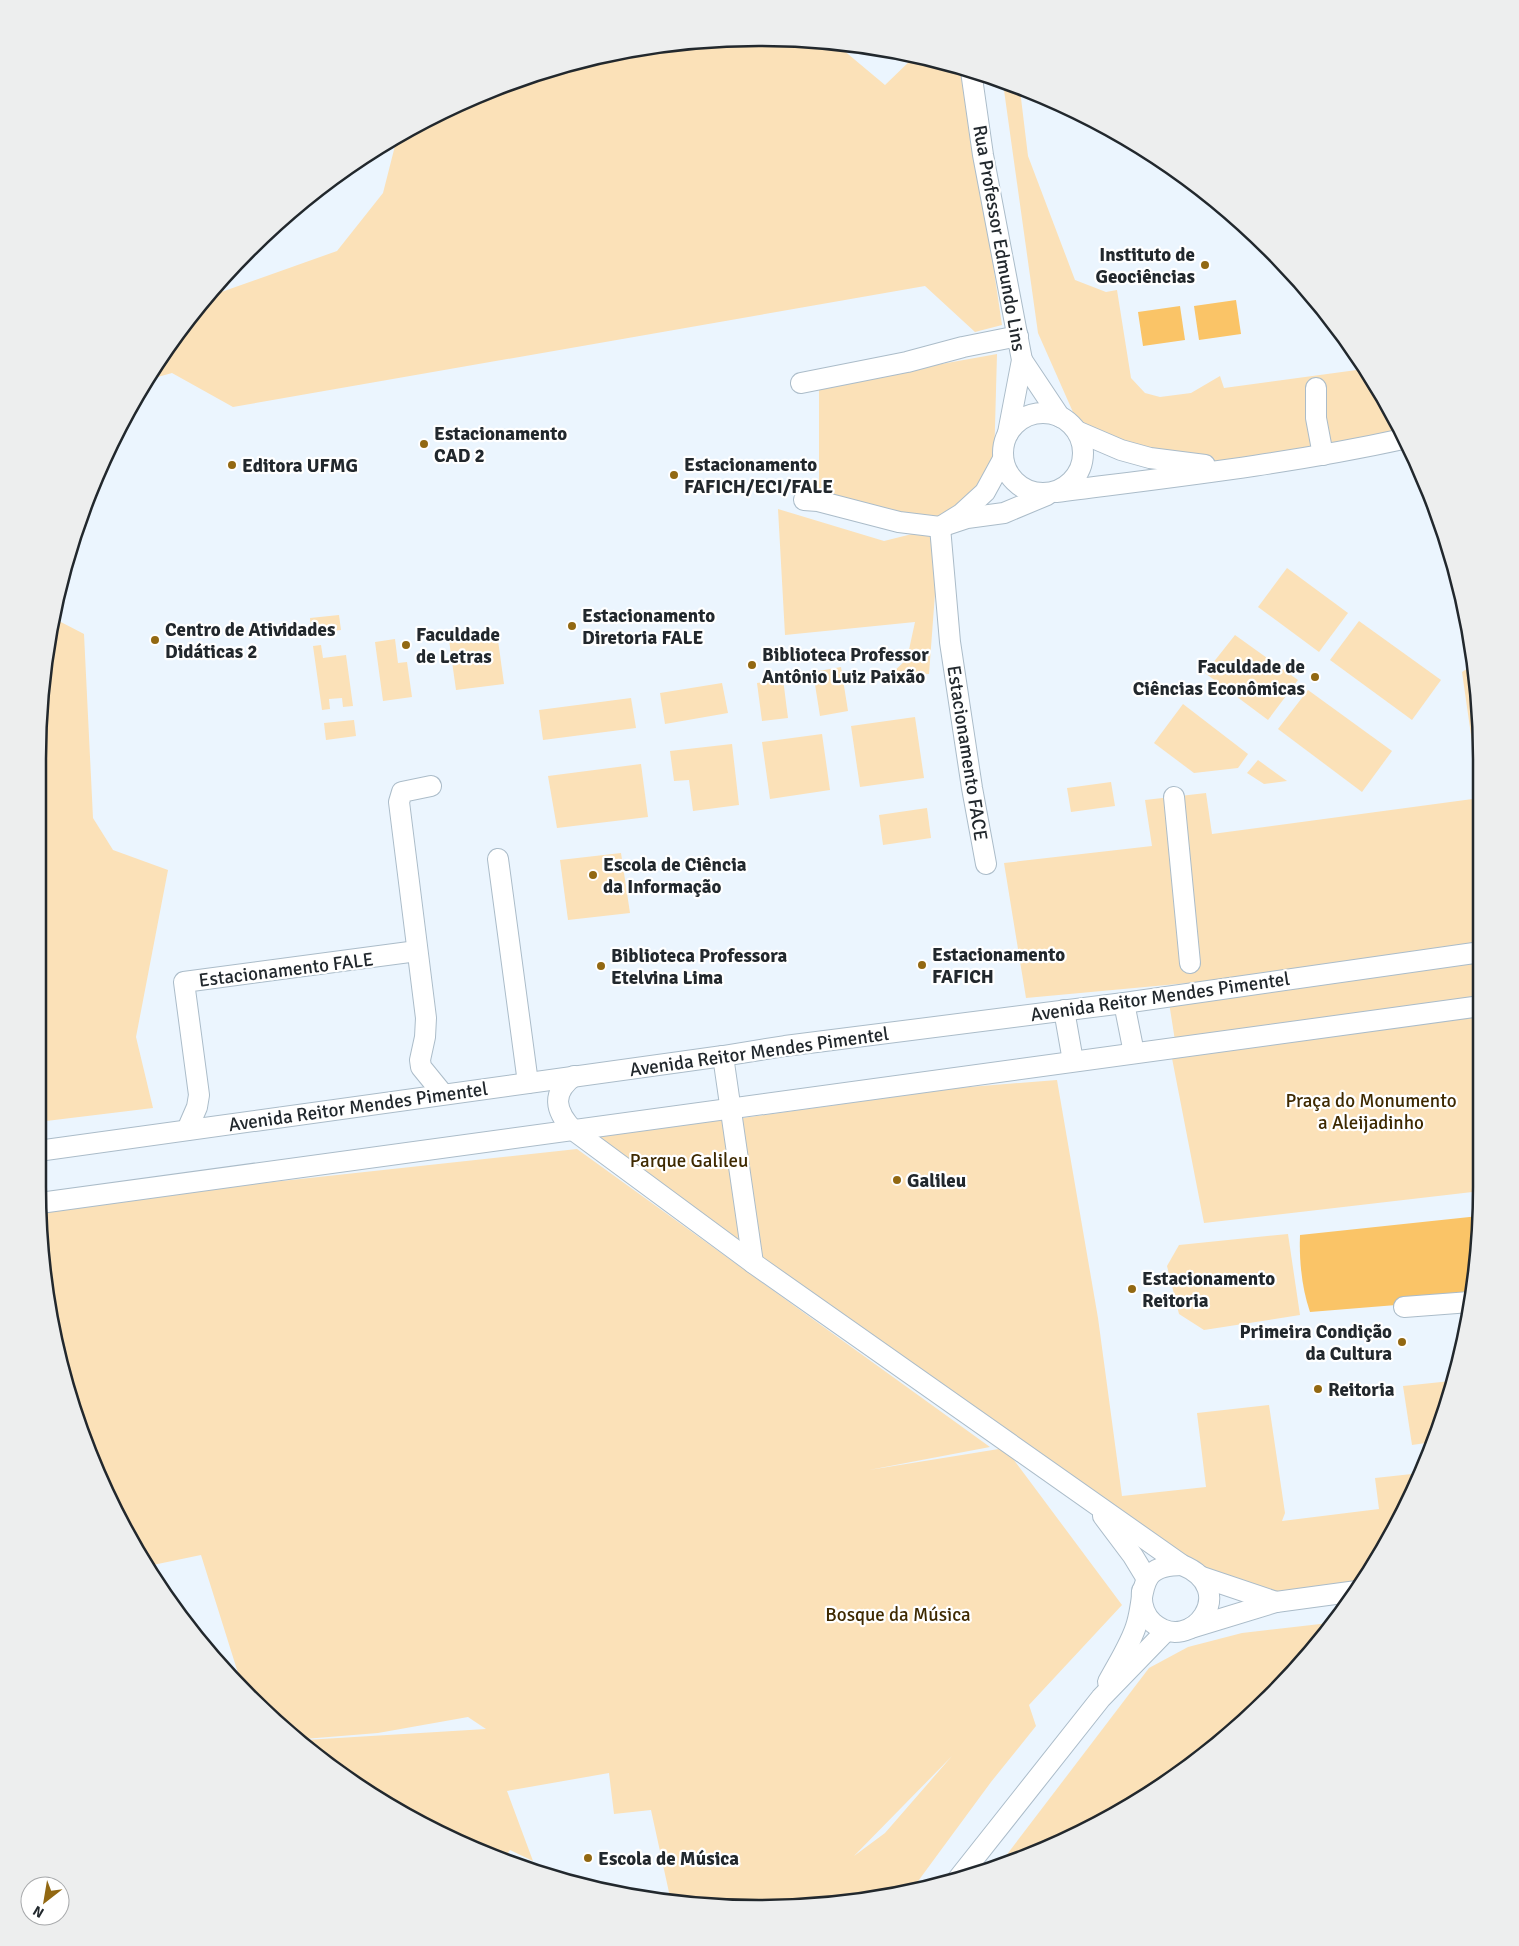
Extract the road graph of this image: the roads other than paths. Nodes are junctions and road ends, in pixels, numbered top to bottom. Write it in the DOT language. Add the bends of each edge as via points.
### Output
graph roads {
  1 [pos="972,79"];
  2 [pos="1018,336"];
  3 [pos="1022,360"];
  4 [pos="801,383"];
  5 [pos="1316,388"];
  6 [pos="1060,417"];
  7 [pos="1079,432"];
  8 [pos="1008,434"];
  9 [pos="1397,440"];
  10 [pos="1323,456"];
  11 [pos="1003,459"];
  12 [pos="1229,469"];
  13 [pos="1052,493"];
  14 [pos="804,500"];
  15 [pos="940,527"];
  16 [pos="430,786"];
  17 [pos="1174,797"];
  18 [pos="498,859"];
  19 [pos="986,864"];
  20 [pos="418,951"];
  21 [pos="1473,953"];
  22 [pos="1190,964"];
  23 [pos="1124,1003"];
  24 [pos="1473,1007"];
  25 [pos="1064,1010"];
  26 [pos="1134,1053"];
  27 [pos="723,1056"];
  28 [pos="1074,1062"];
  29 [pos="574,1076"];
  30 [pos="528,1083"];
  31 [pos="444,1094"];
  32 [pos="731,1108"];
  33 [pos="187,1130"];
  34 [pos="572,1130"];
  35 [pos="46,1150"];
  36 [pos="47,1202"];
  37 [pos="753,1263"];
  38 [pos="1463,1303"];
  39 [pos="1404,1307"];
  40 [pos="1087,1498"];
  41 [pos="1182,1564"];
  42 [pos="1202,1577"];
  43 [pos="1145,1585"];
  44 [pos="1346,1592"];
  45 [pos="1276,1602"];
  46 [pos="1189,1629"];
  47 [pos="1166,1631"];
  48 [pos="1101,1698"];
  49 [pos="966,1869"];
  1 -- 2 [label="street, Rua Professor Edmundo Lins" via="983,155"];
  2 -- 3 [label="street, Rua Professor Edmundo Lins"];
  2 -- 4 [label="street"];
  3 -- 6 [label="street"];
  3 -- 8 [label="street, Rua Professor Edmundo Lins"];
  5 -- 10 [label="street" via="1316,418"];
  6 -- 7 [label="street"];
  6 -- 8 [label="street" via="1042,413 1025,417"];
  7 -- 12 [label="street" via="1150,458"];
  7 -- 13 [label="street" via="1084,453 1082,466 1067,486"];
  8 -- 11 [label="street"];
  9 -- 10 [label="street"];
  10 -- 12 [label="street"];
  11 -- 13 [label="street" via="1013,480 1022,488"];
  11 -- 15 [label="street" via="985,492 961,514"];
  12 -- 13 [label="street"];
  13 -- 15 [label="street" via="1004,513 967,518"];
  14 -- 15 [label="street" via="899,522"];
  15 -- 19 [label="street, Estacionamento FACE" via="950,642"];
  16 -- 20 [label="street" via="402,792 399,802"];
  17 -- 22 [label="street"];
  18 -- 30 [label="street"];
  20 -- 31 [label="street" via="426,1018 421,1067"];
  20 -- 33 [label="street, Estacionamento FALE" via="184,982 198,1095 197,1107"];
  21 -- 23 [label="street, Avenida Reitor Mendes Pimentel"];
  23 -- 25 [label="street, Avenida Reitor Mendes Pimentel"];
  23 -- 26 [label="street"];
  24 -- 26 [label="street"];
  25 -- 27 [label="street, Avenida Reitor Mendes Pimentel"];
  25 -- 28 [label="street"];
  26 -- 28 [label="street"];
  27 -- 29 [label="street, Avenida Reitor Mendes Pimentel"];
  27 -- 32 [label="street"];
  28 -- 32 [label="street"];
  29 -- 30 [label="street, Avenida Reitor Mendes Pimentel"];
  29 -- 34 [label="street" via="558,1095 558,1108"];
  30 -- 31 [label="street, Avenida Reitor Mendes Pimentel"];
  31 -- 33 [label="street, Avenida Reitor Mendes Pimentel"];
  32 -- 34 [label="street"];
  32 -- 37 [label="street"];
  33 -- 35 [label="street, Avenida Reitor Mendes Pimentel"];
  34 -- 36 [label="street"];
  34 -- 37 [label="street"];
  37 -- 40 [label="street"];
  38 -- 39 [label="street"];
  40 -- 41 [label="street"];
  40 -- 43 [label="street" via="1133,1556"];
  41 -- 42 [label="street"];
  41 -- 43 [label="street" via="1156,1570"];
  42 -- 45 [label="street"];
  42 -- 46 [label="street" via="1208,1588 1206,1612 1200,1622"];
  43 -- 47 [label="street" via="1141,1602 1144,1612 1150,1621"];
  43 -- 48 [label="street" via="1137,1624"];
  44 -- 45 [label="street"];
  45 -- 46 [label="street"];
  46 -- 47 [label="street"];
  47 -- 48 [label="street"];
  48 -- 49 [label="street"];
}
